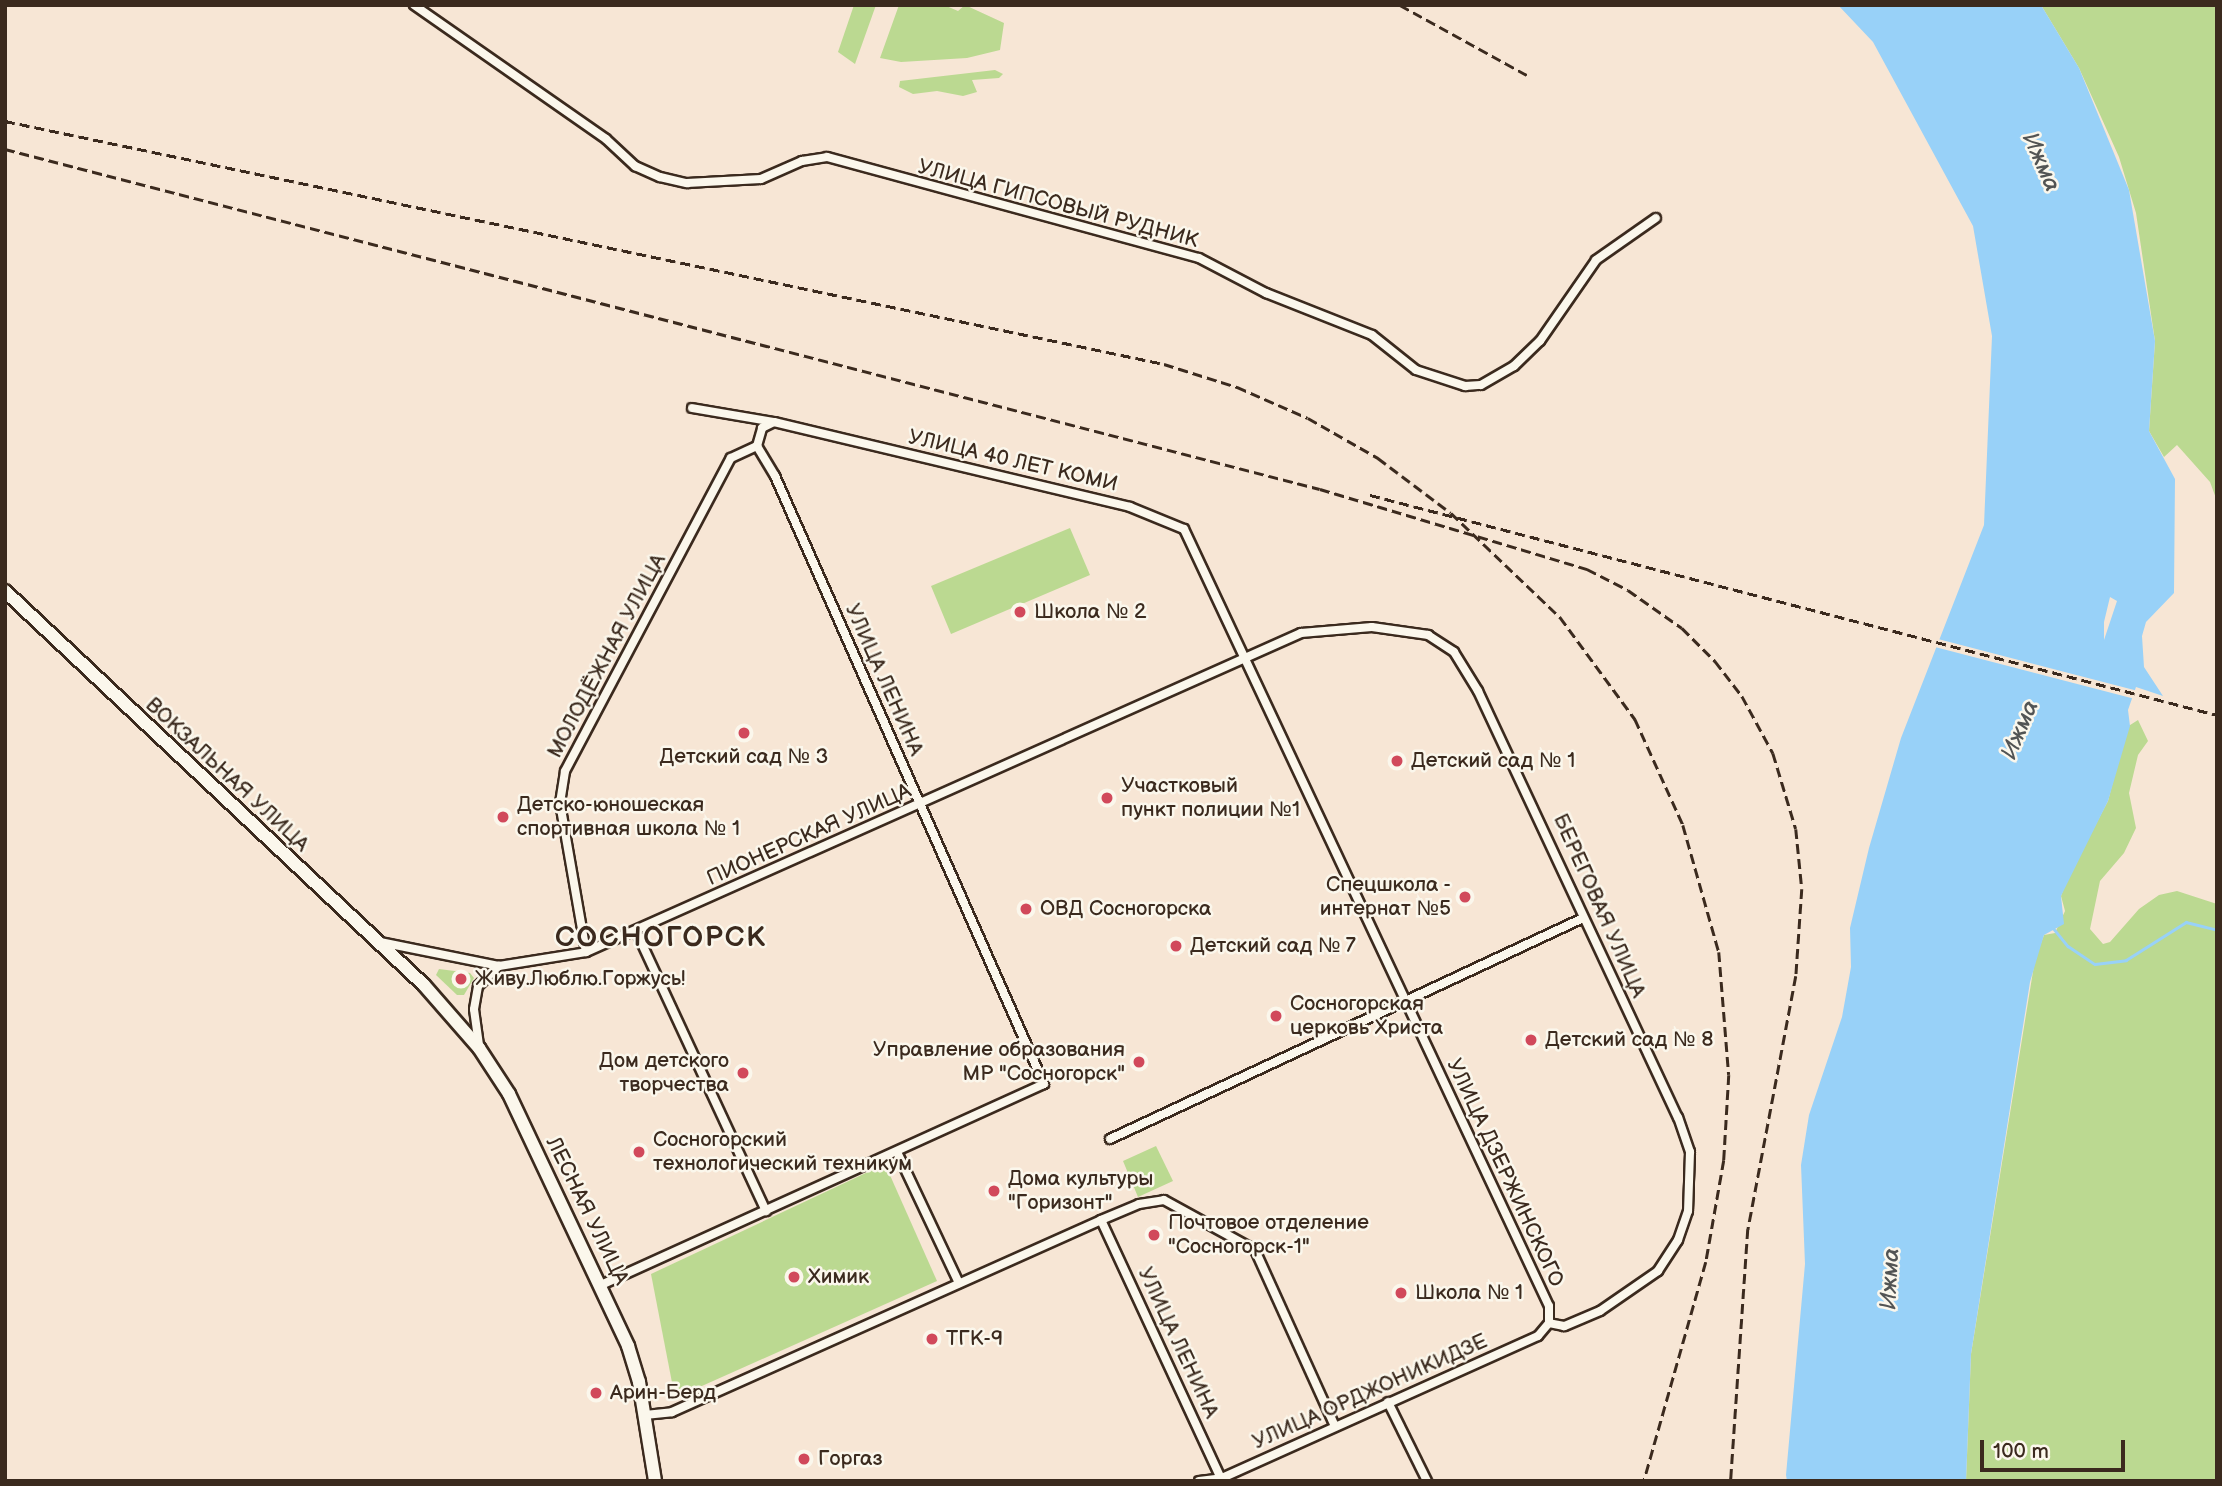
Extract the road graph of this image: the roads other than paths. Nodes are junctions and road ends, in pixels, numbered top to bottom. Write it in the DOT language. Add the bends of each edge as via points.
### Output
graph roads {
  1 [pos="414,5"];
  2 [pos="1656,218"];
  3 [pos="692,408"];
  4 [pos="774,422"];
  5 [pos="757,446"];
  6 [pos="5,591"];
  7 [pos="1242,660"];
  8 [pos="919,804"];
  9 [pos="1583,918"];
  10 [pos="636,931"];
  11 [pos="375,941"];
  12 [pos="586,952"];
  13 [pos="499,966"];
  14 [pos="424,985"];
  15 [pos="1405,1005"];
  16 [pos="479,1048"];
  17 [pos="1110,1139"];
  18 [pos="897,1152"];
  19 [pos="766,1211"];
  20 [pos="1101,1220"];
  21 [pos="959,1283"];
  22 [pos="601,1285"];
  23 [pos="1549,1323"];
  24 [pos="1388,1402"];
  25 [pos="646,1415"];
  26 [pos="1335,1426"];
  27 [pos="1222,1479"];
  28 [pos="655,1481"];
  29 [pos="1199,1481"];
  30 [pos="1427,1481"];
  1 -- 2 [label="street, УЛИЦА ГИПСОВЫЙ РУДНИК" via="606,139 635,166 660,177 687,183 761,179 802,161 827,157 1199,258 1266,293 1371,335 1416,370 1465,386 1481,384 1514,366 1540,341 1597,260"];
  3 -- 4 [label="street, УЛИЦА 40 ЛЕТ КОМИ"];
  4 -- 5 [label="street" via="762,428"];
  4 -- 7 [label="street, УЛИЦА 40 ЛЕТ КОМИ" via="1130,507 1184,529"];
  5 -- 8 [label="street, УЛИЦА ЛЕНИНА" via="775,476"];
  5 -- 12 [label="street, МОЛОДЁЖНАЯ УЛИЦА" via="731,458 565,771 559,803"];
  6 -- 11 [label="main road, ВОКЗАЛЬНАЯ УЛИЦА"];
  7 -- 8 [label="street, ПИОНЕРСКАЯ УЛИЦА"];
  7 -- 9 [label="street, БЕРЕГОВАЯ УЛИЦА" via="1301,633 1372,627 1428,635 1454,652 1540,817"];
  7 -- 15 [label="street, УЛИЦА ДЗЕРЖИНСКОГО"];
  8 -- 10 [label="street, ПИОНЕРСКАЯ УЛИЦА"];
  8 -- 18 [label="street, УЛИЦА ЛЕНИНА" via="1044,1084"];
  9 -- 15 [label="street"];
  9 -- 23 [label="street, БЕРЕГОВАЯ УЛИЦА" via="1678,1116 1690,1152 1692,1185 1678,1240 1658,1271 1600,1311 1564,1326"];
  10 -- 12 [label="street, ПИОНЕРСКАЯ УЛИЦА"];
  10 -- 19 [label="street"];
  11 -- 13 [label="street, ПИОНЕРСКАЯ УЛИЦА"];
  11 -- 14 [label="main road, ВОКЗАЛЬНАЯ УЛИЦА"];
  12 -- 13 [label="street, ПИОНЕРСКАЯ УЛИЦА"];
  13 -- 16 [label="street" via="478,986 474,1009"];
  14 -- 16 [label="main road, ЛЕСНАЯ УЛИЦА"];
  15 -- 17 [label="street"];
  15 -- 23 [label="street, УЛИЦА ДЗЕРЖИНСКОГО" via="1549,1306"];
  16 -- 22 [label="main road, ЛЕСНАЯ УЛИЦА" via="509,1094"];
  18 -- 19 [label="street"];
  18 -- 21 [label="street"];
  19 -- 22 [label="street"];
  20 -- 21 [label="street"];
  20 -- 26 [label="street" via="1139,1204 1164,1200 1255,1250"];
  20 -- 27 [label="street, УЛИЦА ЛЕНИНА"];
  21 -- 25 [label="street" via="672,1412"];
  22 -- 25 [label="main road, ЛЕСНАЯ УЛИЦА" via="628,1346"];
  23 -- 24 [label="street, УЛИЦА ОРДЖОНИКИДЗЕ" via="1538,1336"];
  24 -- 26 [label="street, УЛИЦА ОРДЖОНИКИДЗЕ"];
  24 -- 30 [label="street"];
  25 -- 28 [label="main road, ЛЕСНАЯ УЛИЦА"];
  26 -- 27 [label="street, УЛИЦА ОРДЖОНИКИДЗЕ"];
  27 -- 29 [label="street, УЛИЦА ОРДЖОНИКИДЗЕ"];
}
